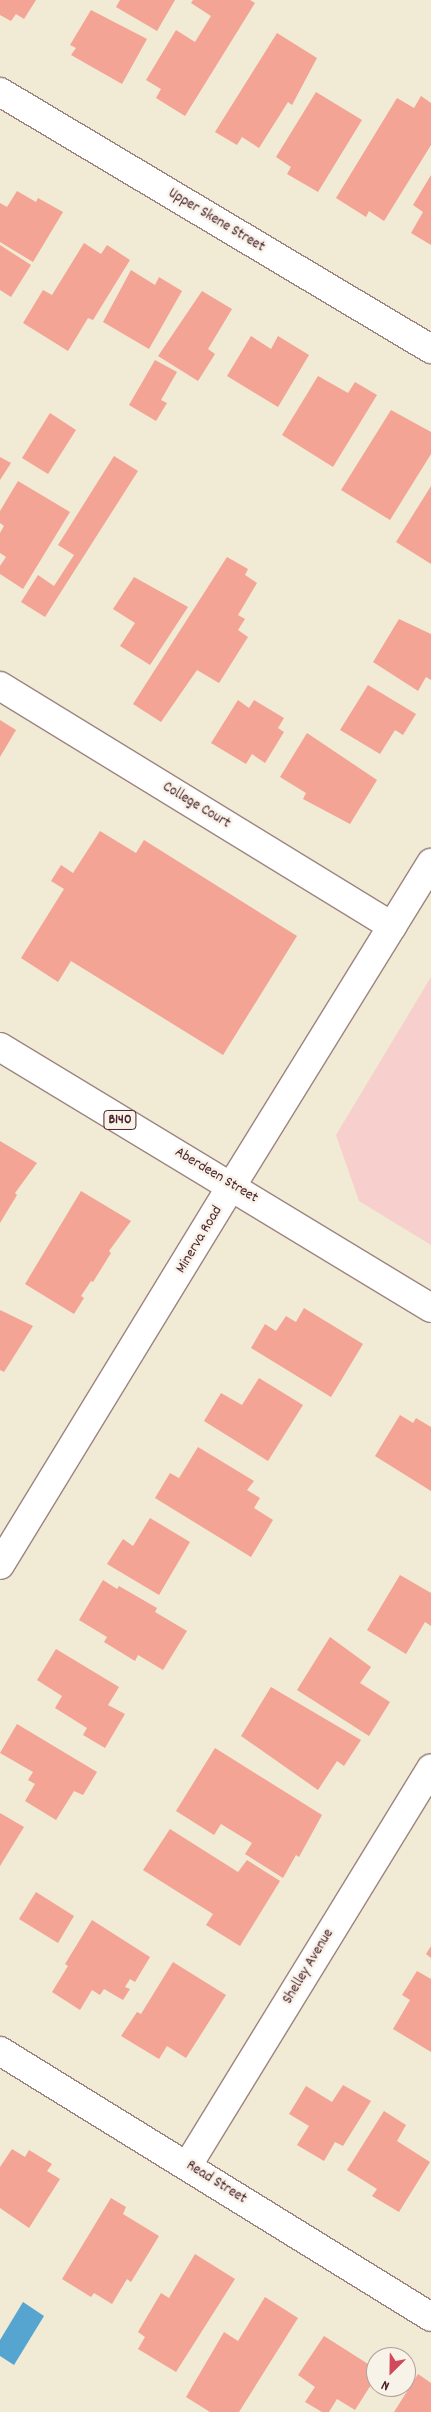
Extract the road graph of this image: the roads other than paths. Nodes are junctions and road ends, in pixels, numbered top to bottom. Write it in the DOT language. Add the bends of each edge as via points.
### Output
graph roads {
  1 [pos="0,92"];
  2 [pos="431,350"];
  3 [pos="0,686"];
  4 [pos="431,863"];
  5 [pos="392,926"];
  6 [pos="0,1047"];
  7 [pos="231,1187"];
  8 [pos="431,1308"];
  9 [pos="0,1565"];
  10 [pos="431,1768"];
  11 [pos="0,2051"];
  12 [pos="188,2165"];
  13 [pos="431,2317"];
  1 -- 2 [label="street, Upper Skene Street"];
  3 -- 5 [label="street, College Court"];
  4 -- 5 [label="street, Minerva Road"];
  5 -- 7 [label="street, Minerva Road"];
  6 -- 7 [label="street, Aberdeen Street / B140"];
  7 -- 8 [label="street, Aberdeen Street / B140"];
  7 -- 9 [label="street, Minerva Road"];
  10 -- 12 [label="street, Shelley Avenue"];
  11 -- 12 [label="street, Read Street"];
  12 -- 13 [label="street, Read Street"];
}
